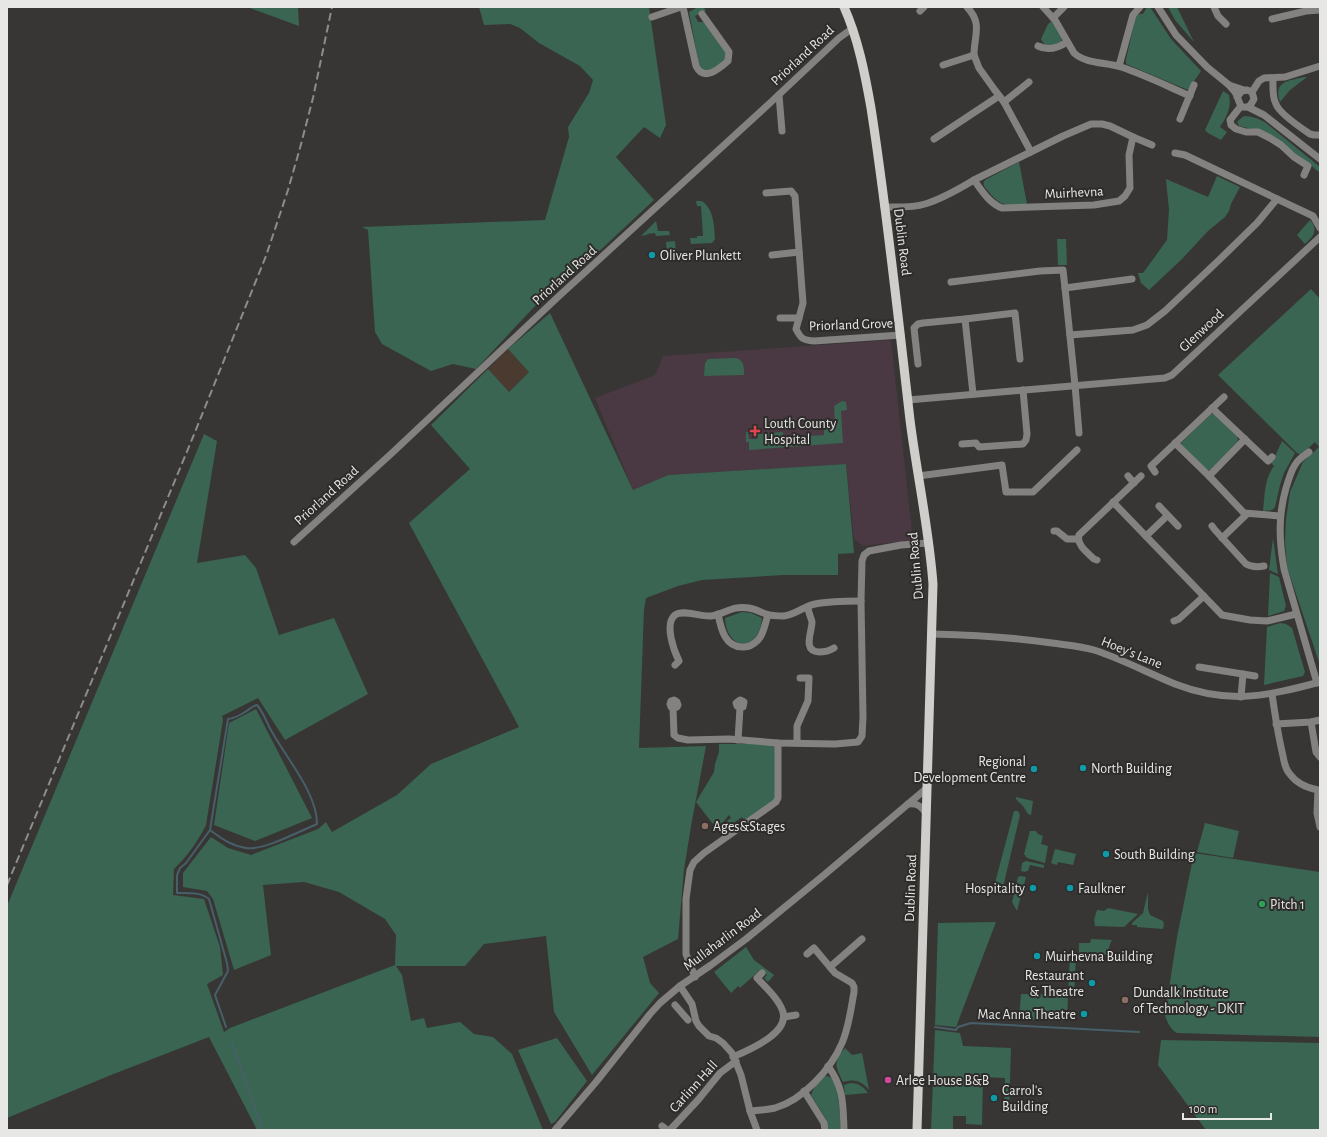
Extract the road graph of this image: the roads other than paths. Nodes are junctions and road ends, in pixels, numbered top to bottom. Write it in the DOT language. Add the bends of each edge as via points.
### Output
graph roads {
  1 [pos="682,7"];
  2 [pos="844,7"];
  3 [pos="967,7"];
  4 [pos="1043,7"];
  5 [pos="1064,7"];
  6 [pos="1140,7"];
  7 [pos="1158,7"];
  8 [pos="1214,7"];
  9 [pos="1320,10"];
  10 [pos="702,14"];
  11 [pos="652,17"];
  12 [pos="1053,18"];
  13 [pos="1272,19"];
  14 [pos="1226,24"];
  15 [pos="852,28"];
  16 [pos="1067,42"];
  17 [pos="1038,46"];
  18 [pos="974,55"];
  19 [pos="943,65"];
  20 [pos="1119,66"];
  21 [pos="1320,67"];
  22 [pos="1273,79"];
  23 [pos="1029,82"];
  24 [pos="1229,85"];
  25 [pos="1194,86"];
  26 [pos="1248,91"];
  27 [pos="779,95"];
  28 [pos="1190,96"];
  29 [pos="1237,97"];
  30 [pos="1002,99"];
  31 [pos="1254,100"];
  32 [pos="1245,106"];
  33 [pos="1264,115"];
  34 [pos="1180,119"];
  35 [pos="782,130"];
  36 [pos="1319,135"];
  37 [pos="1132,137"];
  38 [pos="934,139"];
  39 [pos="1152,145"];
  40 [pos="1031,152"];
  41 [pos="1175,153"];
  42 [pos="1320,159"];
  43 [pos="1304,175"];
  44 [pos="974,180"];
  45 [pos="766,193"];
  46 [pos="1277,199"];
  47 [pos="884,207"];
  48 [pos="1320,228"];
  49 [pos="1320,237"];
  50 [pos="799,252"];
  51 [pos="772,255"];
  52 [pos="1132,279"];
  53 [pos="951,282"];
  54 [pos="1065,288"];
  55 [pos="780,318"];
  56 [pos="799,318"];
  57 [pos="965,319"];
  58 [pos="901,335"];
  59 [pos="1070,335"];
  60 [pos="1020,359"];
  61 [pos="918,364"];
  62 [pos="1075,385"];
  63 [pos="1023,390"];
  64 [pos="973,394"];
  65 [pos="1224,397"];
  66 [pos="908,400"];
  67 [pos="1212,408"];
  68 [pos="1079,433"];
  69 [pos="1245,439"];
  70 [pos="1175,443"];
  71 [pos="962,444"];
  72 [pos="1077,450"];
  73 [pos="1309,452"];
  74 [pos="1272,457"];
  75 [pos="1155,472"];
  76 [pos="918,476"];
  77 [pos="1128,476"];
  78 [pos="1141,476"];
  79 [pos="1209,476"];
  80 [pos="1134,483"];
  81 [pos="1113,502"];
  82 [pos="1159,506"];
  83 [pos="1247,514"];
  84 [pos="1168,516"];
  85 [pos="1280,516"];
  86 [pos="1178,526"];
  87 [pos="1212,526"];
  88 [pos="1054,531"];
  89 [pos="1146,536"];
  90 [pos="1222,538"];
  91 [pos="1078,539"];
  92 [pos="294,542"];
  93 [pos="928,543"];
  94 [pos="1097,560"];
  95 [pos="1264,566"];
  96 [pos="1204,596"];
  97 [pos="861,601"];
  98 [pos="808,607"];
  99 [pos="718,614"];
  100 [pos="1296,614"];
  101 [pos="768,615"];
  102 [pos="1174,621"];
  103 [pos="932,634"];
  104 [pos="834,648"];
  105 [pos="675,665"];
  106 [pos="1199,667"];
  107 [pos="1243,674"];
  108 [pos="1255,676"];
  109 [pos="800,678"];
  110 [pos="1318,682"];
  111 [pos="1272,694"];
  112 [pos="1241,697"];
  113 [pos="673,708"];
  114 [pos="740,708"];
  115 [pos="1320,720"];
  116 [pos="1311,722"];
  117 [pos="1276,724"];
  118 [pos="738,740"];
  119 [pos="778,743"];
  120 [pos="797,743"];
  121 [pos="1320,756"];
  122 [pos="927,788"];
  123 [pos="1319,790"];
  124 [pos="908,804"];
  125 [pos="926,813"];
  126 [pos="1320,827"];
  127 [pos="862,939"];
  128 [pos="807,954"];
  129 [pos="830,967"];
  130 [pos="762,973"];
  131 [pos="695,977"];
  132 [pos="680,986"];
  133 [pos="691,1003"];
  134 [pos="675,1005"];
  135 [pos="681,1012"];
  136 [pos="796,1015"];
  137 [pos="784,1017"];
  138 [pos="688,1020"];
  139 [pos="734,1059"];
  140 [pos="828,1066"];
  141 [pos="804,1091"];
  142 [pos="750,1111"];
  143 [pos="667,1129"];
  144 [pos="555,1130"];
  145 [pos="757,1130"];
  146 [pos="825,1130"];
  147 [pos="844,1130"];
  148 [pos="917,1130"];
  1 -- 10 [label="street" via="696,66 703,73 709,74 728,61 729,52"];
  1 -- 11 [label="street"];
  2 -- 15 [label="main road, Dublin Road"];
  3 -- 18 [label="street" via="975,18 977,28"];
  4 -- 12 [label="street"];
  5 -- 12 [label="street"];
  6 -- 20 [label="street" via="1133,15"];
  7 -- 24 [label="street" via="1190,51"];
  8 -- 14 [label="street"];
  9 -- 13 [label="street"];
  12 -- 16 [label="street"];
  15 -- 27 [label="street, Priorland Road"];
  15 -- 47 [label="main road, Dublin Road" via="871,108"];
  16 -- 17 [label="street" via="1049,49"];
  16 -- 20 [label="street" via="1077,56"];
  18 -- 19 [label="street"];
  18 -- 30 [label="street" via="979,68"];
  20 -- 28 [label="street"];
  21 -- 22 [label="street"];
  22 -- 26 [label="street" via="1264,78"];
  22 -- 36 [label="street" via="1276,105 1310,134"];
  23 -- 30 [label="street"];
  24 -- 26 [label="street"];
  24 -- 29 [label="street"];
  25 -- 28 [label="street"];
  26 -- 29 [label="street" via="1240,92"];
  26 -- 31 [label="street"];
  27 -- 35 [label="street"];
  27 -- 92 [label="street, Priorland Road"];
  28 -- 34 [label="street"];
  29 -- 32 [label="street" via="1238,102"];
  30 -- 38 [label="street"];
  30 -- 40 [label="street"];
  31 -- 32 [label="street" via="1252,104"];
  31 -- 33 [label="street"];
  32 -- 33 [label="street"];
  32 -- 43 [label="street" via="1230,120 1231,125 1246,132 1258,132 1281,145 1308,166"];
  33 -- 42 [label="street"];
  37 -- 39 [label="street"];
  37 -- 40 [label="street" via="1110,126 1091,124"];
  37 -- 44 [label="street, Muirhevna" via="1129,155 1130,188 1119,201 1094,205 1002,208 990,201"];
  40 -- 44 [label="street"];
  41 -- 46 [label="street" via="1185,155"];
  44 -- 47 [label="street" via="926,204"];
  45 -- 50 [label="street, Priorland Grove" via="790,191 795,196"];
  46 -- 48 [label="street" via="1314,216"];
  46 -- 59 [label="street" via="1257,223 1147,325 1133,330"];
  47 -- 58 [label="main road, Dublin Road"];
  49 -- 62 [label="street, Glenwood" via="1172,375 1165,378"];
  50 -- 51 [label="street"];
  50 -- 56 [label="street, Priorland Grove" via="803,303"];
  52 -- 54 [label="street"];
  53 -- 54 [label="street" via="1063,270"];
  54 -- 59 [label="street"];
  55 -- 56 [label="street, Priorland Grove"];
  56 -- 58 [label="street, Priorland Grove" via="796,329 804,340"];
  57 -- 60 [label="street" via="1015,313"];
  57 -- 61 [label="street" via="918,324 914,328"];
  57 -- 64 [label="street"];
  58 -- 66 [label="main road, Dublin Road"];
  59 -- 62 [label="street"];
  62 -- 63 [label="street, Glenwood"];
  62 -- 68 [label="street"];
  63 -- 64 [label="street, Glenwood"];
  63 -- 71 [label="street" via="1027,434 1023,444 979,447 976,443"];
  64 -- 66 [label="street, Glenwood"];
  65 -- 67 [label="street"];
  66 -- 76 [label="main road, Dublin Road"];
  67 -- 69 [label="street"];
  67 -- 70 [label="street"];
  69 -- 74 [label="street" via="1268,461"];
  69 -- 79 [label="street"];
  70 -- 75 [label="street" via="1151,466"];
  70 -- 79 [label="street"];
  72 -- 76 [label="street" via="1033,492 1006,492 1002,465"];
  73 -- 85 [label="street" via="1297,462 1290,475"];
  76 -- 93 [label="main road, Dublin Road"];
  77 -- 80 [label="street"];
  78 -- 80 [label="street"];
  79 -- 83 [label="street"];
  80 -- 81 [label="street"];
  81 -- 89 [label="street"];
  81 -- 91 [label="street" via="1078,535"];
  82 -- 84 [label="street"];
  83 -- 85 [label="street"];
  83 -- 90 [label="street"];
  84 -- 86 [label="street"];
  84 -- 89 [label="street"];
  85 -- 100 [label="street" via="1281,551"];
  87 -- 90 [label="street"];
  88 -- 91 [label="street" via="1067,539"];
  89 -- 96 [label="street"];
  90 -- 95 [label="street" via="1246,564"];
  91 -- 94 [label="street"];
  93 -- 97 [label="street" via="901,545 864,554"];
  93 -- 103 [label="main road, Dublin Road" via="933,591"];
  96 -- 100 [label="street" via="1222,615 1228,617 1268,621"];
  96 -- 102 [label="street"];
  97 -- 98 [label="street" via="814,604"];
  97 -- 120 [label="street" via="862,736 858,742"];
  98 -- 101 [label="street" via="785,616"];
  98 -- 104 [label="street" via="812,624 808,643 817,652 827,652"];
  99 -- 101 [label="street" via="738,607"];
  99 -- 101 [label="street" via="726,640 738,647 749,647 758,640"];
  99 -- 105 [label="street" via="701,616 681,612 672,619 671,638 679,661"];
  100 -- 110 [label="street"];
  103 -- 112 [label="street, Hoey's Lane" via="1030,640 1077,646 1115,658 1191,690 1217,696"];
  103 -- 122 [label="main road, Dublin Road"];
  106 -- 107 [label="street"];
  107 -- 108 [label="street"];
  107 -- 112 [label="street"];
  109 -- 120 [label="street" via="809,678 809,688 808,702 797,726"];
  110 -- 111 [label="street, Hoey's Lane"];
  111 -- 112 [label="street, Hoey's Lane"];
  111 -- 117 [label="street"];
  113 -- 118 [label="street" via="674,735 678,738"];
  114 -- 118 [label="street"];
  115 -- 116 [label="street"];
  116 -- 117 [label="street"];
  116 -- 121 [label="street" via="1316,752"];
  117 -- 123 [label="street" via="1286,768 1297,781 1306,787"];
  118 -- 119 [label="street"];
  119 -- 120 [label="street"];
  119 -- 131 [label="street" via="776,802 704,853 690,870 686,899 686,954"];
  122 -- 124 [label="street, Mullaharlin Road"];
  122 -- 125 [label="main road, Dublin Road"];
  123 -- 126 [label="street" via="1317,813"];
  124 -- 125 [label="street" via="915,804"];
  124 -- 131 [label="street, Mullaharlin Road" via="746,939"];
  125 -- 148 [label="main road, Dublin Road"];
  127 -- 129 [label="street"];
  128 -- 129 [label="street" via="814,948"];
  129 -- 140 [label="street" via="852,983 854,992 843,1041"];
  130 -- 137 [label="street" via="757,978 776,1000"];
  131 -- 132 [label="street, Mullaharlin Road"];
  132 -- 133 [label="street, Carlinn Hall"];
  132 -- 144 [label="street, Mullaharlin Road" via="650,1014"];
  133 -- 135 [label="street"];
  133 -- 139 [label="street, Carlinn Hall" via="699,1026 709,1036 723,1043"];
  134 -- 135 [label="street"];
  135 -- 138 [label="street"];
  136 -- 137 [label="street"];
  137 -- 139 [label="street, Carlinn Hall" via="778,1029 767,1040"];
  139 -- 142 [label="street, Carlinn Hall" via="743,1081"];
  139 -- 143 [label="street, Carlinn Hall" via="698,1100"];
  140 -- 141 [label="street"];
  140 -- 147 [label="street" via="840,1088"];
  141 -- 142 [label="street" via="776,1108"];
  141 -- 146 [label="street" via="824,1122"];
  142 -- 145 [label="street, Carlinn Hall"];
}
